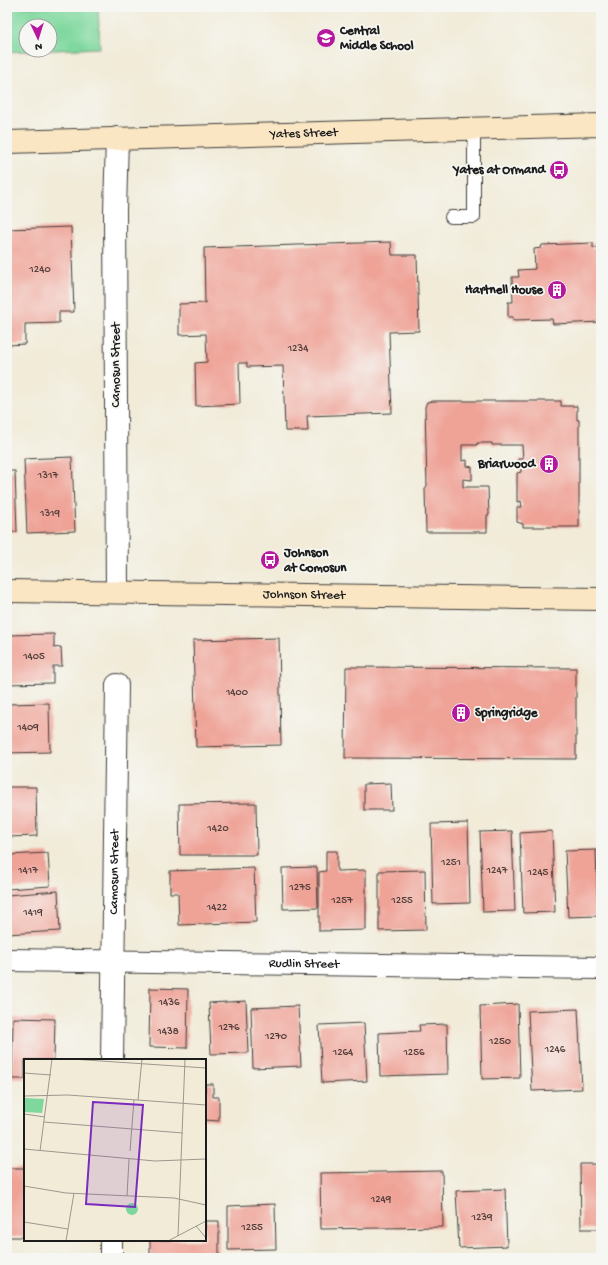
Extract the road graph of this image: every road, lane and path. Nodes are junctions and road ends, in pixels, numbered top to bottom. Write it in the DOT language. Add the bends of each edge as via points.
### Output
graph roads {
  1 [pos="601,126"];
  2 [pos="474,129"];
  3 [pos="117,138"];
  4 [pos="7,142"];
  5 [pos="451,217"];
  6 [pos="7,591"];
  7 [pos="117,591"];
  8 [pos="601,599"];
  9 [pos="117,685"];
  10 [pos="7,960"];
  11 [pos="112,962"];
  12 [pos="601,968"];
  13 [pos="112,1059"];
  14 [pos="111,1241"];
  15 [pos="110,1258"];
  1 -- 2 [label="main road, Yates Street"];
  2 -- 3 [label="main road, Yates Street"];
  2 -- 5 [label="lane" via="474,216"];
  3 -- 4 [label="main road, Yates Street"];
  3 -- 7 [label="street, Camosun Street"];
  6 -- 7 [label="main road, Johnson Street"];
  7 -- 8 [label="main road, Johnson Street"];
  9 -- 11 [label="street, Camosun Street"];
  10 -- 11 [label="street, Rudlin Street"];
  11 -- 12 [label="street, Rudlin Street"];
  11 -- 13 [label="street, Camosun Street"];
  14 -- 15 [label="street"];
}
